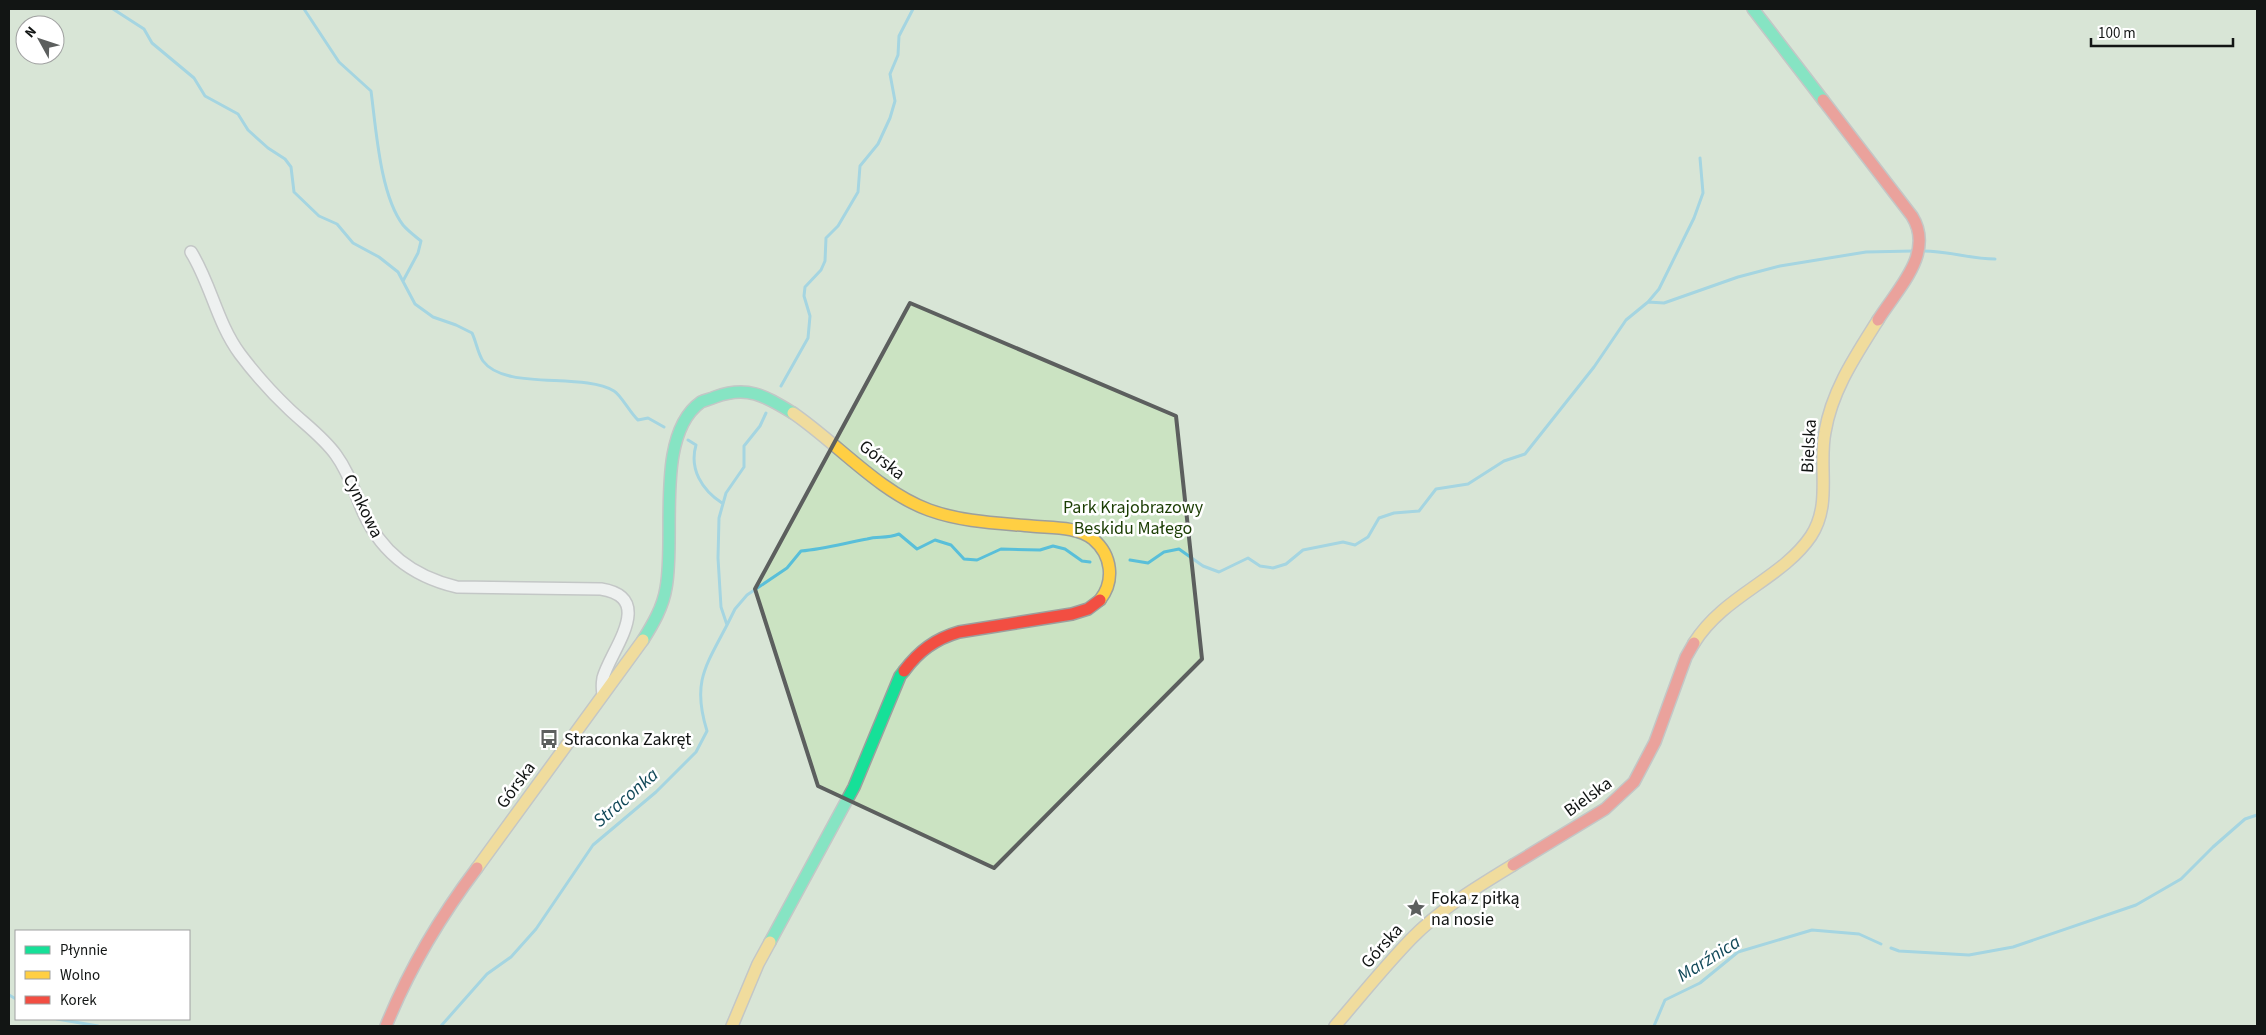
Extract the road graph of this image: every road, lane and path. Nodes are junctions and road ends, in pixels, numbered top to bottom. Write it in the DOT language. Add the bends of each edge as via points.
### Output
graph roads {
  1 [pos="1753,9"];
  2 [pos="191,252"];
  3 [pos="603,694"];
  4 [pos="1565,834"];
  5 [pos="386,1026"];
  6 [pos="732,1026"];
  7 [pos="1335,1026"];
  1 -- 4 [label="street, Bielska" via="1912,216 1919,228 1920,251 1854,358 1831,402 1824,434 1824,493 1820,517 1812,535 1794,555 1729,604 1702,631 1686,657 1655,742 1634,782 1616,802"];
  2 -- 3 [label="street, Cynkowa" via="231,340 266,384 334,452 347,472 374,533 395,558 416,572 457,587 601,589 623,598 626,626 603,678"];
  3 -- 5 [label="street, Górska" via="427,940 405,980"];
  3 -- 6 [label="street, Górska" via="652,625 666,596 670,561 670,464 676,436 696,406 724,392 748,391 777,402 915,506 970,521 1076,531 1098,541 1108,559 1107,589 1100,601 1086,610 949,634 928,644 910,661 900,676 854,786 758,964"];
  4 -- 7 [label="street, Górska" via="1477,887 1428,923"];
}
